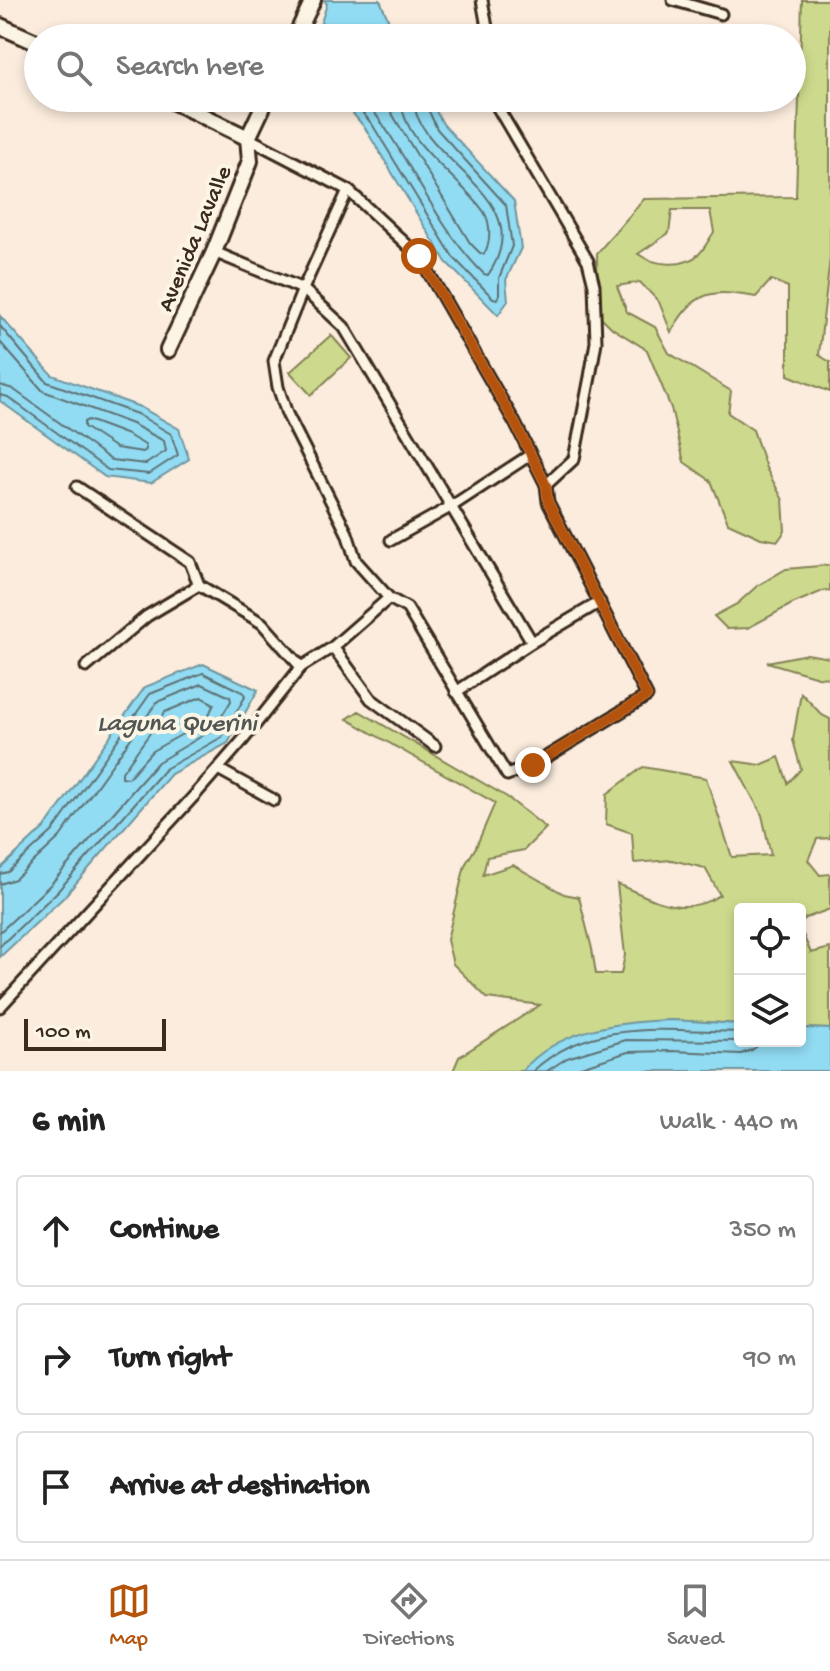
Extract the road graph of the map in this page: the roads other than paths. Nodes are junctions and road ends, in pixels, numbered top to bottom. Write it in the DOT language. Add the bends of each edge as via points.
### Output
graph roads {
  1 [pos="313,0"];
  2 [pos="482,0"];
  3 [pos="673,0"];
  4 [pos="721,14"];
  5 [pos="302,24"];
  6 [pos="486,24"];
  7 [pos="0,26"];
  8 [pos="24,37"];
  9 [pos="195,112"];
  10 [pos="260,112"];
  11 [pos="500,112"];
  12 [pos="248,138"];
  13 [pos="348,190"];
  14 [pos="214,252"];
  15 [pos="303,289"];
  16 [pos="168,350"];
  17 [pos="530,455"];
  18 [pos="546,485"];
  19 [pos="77,487"];
  20 [pos="452,506"];
  21 [pos="391,540"];
  22 [pos="199,585"];
  23 [pos="389,598"];
  24 [pos="600,602"];
  25 [pos="532,642"];
  26 [pos="333,647"];
  27 [pos="86,667"];
  28 [pos="301,667"];
  29 [pos="456,692"];
  30 [pos="435,746"];
  31 [pos="218,769"];
  32 [pos="274,800"];
  33 [pos="0,1007"];
  1 -- 5 [label="street"];
  2 -- 6 [label="street"];
  3 -- 4 [label="street"];
  7 -- 8 [label="street"];
  9 -- 12 [label="street"];
  10 -- 12 [label="street, Avenida Lavalle"];
  11 -- 18 [label="street" via="588,261 594,285 596,342 574,459"];
  12 -- 13 [label="street"];
  12 -- 14 [label="street, Avenida Lavalle" via="250,161"];
  13 -- 15 [label="street"];
  13 -- 17 [label="street" via="419,256"];
  14 -- 15 [label="street"];
  14 -- 16 [label="street, Avenida Lavalle"];
  15 -- 20 [label="street" via="344,327"];
  15 -- 23 [label="street" via="274,361 278,387 356,561"];
  17 -- 18 [label="street"];
  17 -- 20 [label="street"];
  18 -- 24 [label="street" via="548,502"];
  19 -- 22 [label="street" via="190,562"];
  20 -- 21 [label="street"];
  20 -- 25 [label="street"];
  22 -- 27 [label="street" via="147,616"];
  22 -- 28 [label="street" via="262,623"];
  23 -- 26 [label="street"];
  23 -- 29 [label="street" via="407,608"];
  24 -- 25 [label="street"];
  24 -- 29 [label="street" via="647,696 533,765 507,775"];
  25 -- 29 [label="street"];
  26 -- 28 [label="street"];
  26 -- 30 [label="street" via="371,699"];
  28 -- 31 [label="street"];
  31 -- 32 [label="street"];
  31 -- 33 [label="street"];
}
